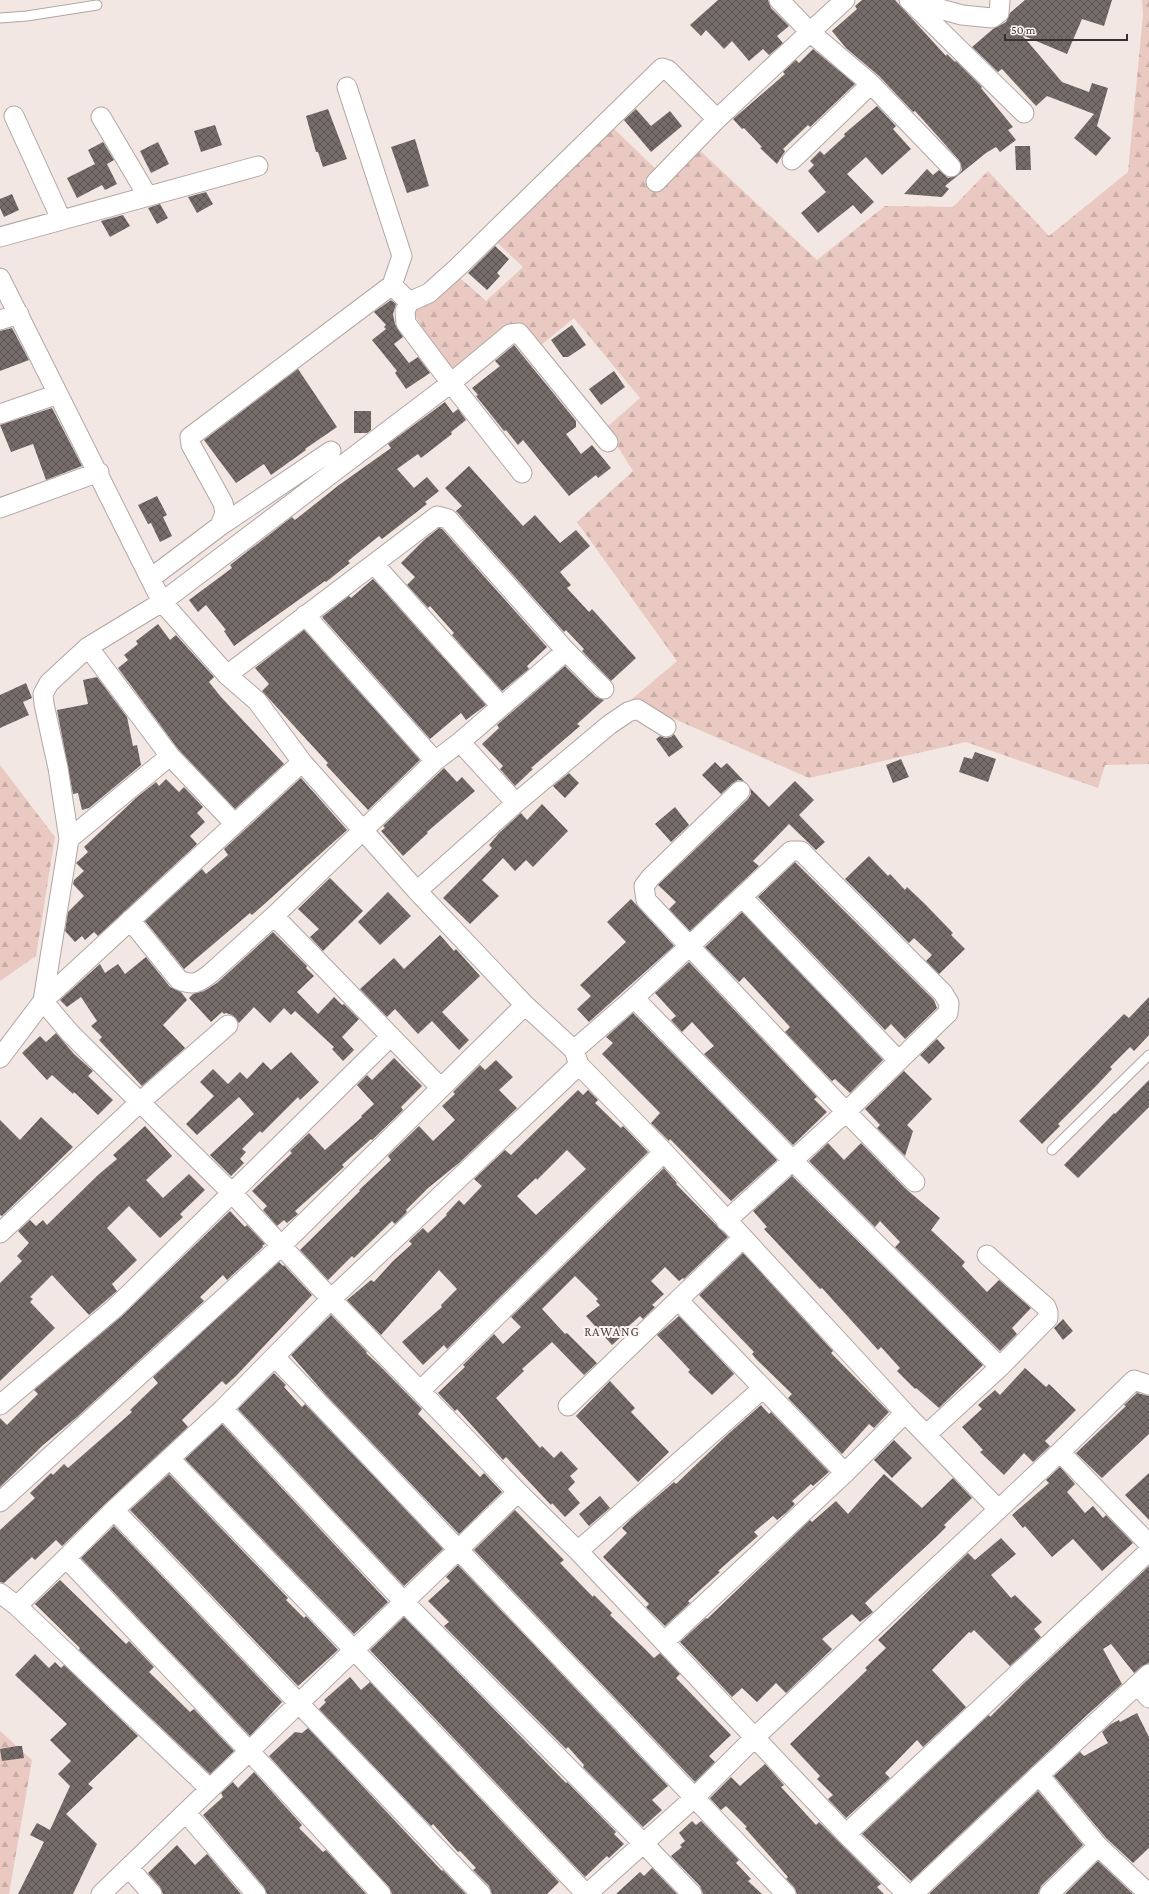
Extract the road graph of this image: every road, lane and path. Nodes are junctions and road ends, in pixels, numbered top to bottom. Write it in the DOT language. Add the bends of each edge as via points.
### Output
graph roads {
  1 [pos="780,0"];
  2 [pos="845,0"];
  3 [pos="909,0"];
  4 [pos="1000,0"];
  5 [pos="96,5"];
  6 [pos="0,18"];
  7 [pos="810,32"];
  8 [pos="871,84"];
  9 [pos="347,88"];
  10 [pos="1024,113"];
  11 [pos="14,116"];
  12 [pos="101,117"];
  13 [pos="717,119"];
  14 [pos="792,160"];
  15 [pos="258,166"];
  16 [pos="951,167"];
  17 [pos="656,182"];
  18 [pos="147,195"];
  19 [pos="61,219"];
  20 [pos="0,237"];
  21 [pos="0,278"];
  22 [pos="392,285"];
  23 [pos="409,302"];
  24 [pos="19,314"];
  25 [pos="0,320"];
  26 [pos="451,383"];
  27 [pos="58,394"];
  28 [pos="0,414"];
  29 [pos="608,442"];
  30 [pos="331,451"];
  31 [pos="99,472"];
  32 [pos="522,473"];
  33 [pos="0,508"];
  34 [pos="220,526"];
  35 [pos="374,564"];
  36 [pos="151,578"];
  37 [pos="162,602"];
  38 [pos="305,615"];
  39 [pos="88,647"];
  40 [pos="566,650"];
  41 [pos="227,675"];
  42 [pos="604,689"];
  43 [pos="501,706"];
  44 [pos="666,727"];
  45 [pos="460,742"];
  46 [pos="170,756"];
  47 [pos="435,761"];
  48 [pos="302,762"];
  49 [pos="740,791"];
  50 [pos="516,803"];
  51 [pos="234,823"];
  52 [pos="363,829"];
  53 [pos="69,839"];
  54 [pos="417,891"];
  55 [pos="742,897"];
  56 [pos="274,916"];
  57 [pos="130,920"];
  58 [pos="690,946"];
  59 [pos="634,998"];
  60 [pos="43,1001"];
  61 [pos="525,1005"];
  62 [pos="228,1025"];
  63 [pos="391,1036"];
  64 [pos="1149,1055"];
  65 [pos="0,1058"];
  66 [pos="577,1058"];
  67 [pos="899,1061"];
  68 [pos="441,1088"];
  69 [pos="140,1102"];
  70 [pos="846,1112"];
  71 [pos="1052,1150"];
  72 [pos="664,1152"];
  73 [pos="793,1161"];
  74 [pos="915,1182"];
  75 [pos="231,1192"];
  76 [pos="726,1221"];
  77 [pos="0,1233"];
  78 [pos="742,1239"];
  79 [pos="281,1246"];
  80 [pos="987,1255"];
  81 [pos="331,1299"];
  82 [pos="678,1300"];
  83 [pos="275,1357"];
  84 [pos="1000,1367"];
  85 [pos="1149,1385"];
  86 [pos="762,1388"];
  87 [pos="420,1391"];
  88 [pos="0,1405"];
  89 [pos="568,1406"];
  90 [pos="223,1409"];
  91 [pos="905,1413"];
  92 [pos="927,1434"];
  93 [pos="1060,1452"];
  94 [pos="170,1459"];
  95 [pos="845,1473"];
  96 [pos="518,1492"];
  97 [pos="0,1502"];
  98 [pos="998,1509"];
  99 [pos="114,1510"];
  100 [pos="1149,1544"];
  101 [pos="458,1550"];
  102 [pos="1149,1551"];
  103 [pos="578,1552"];
  104 [pos="66,1558"];
  105 [pos="6,1601"];
  106 [pos="404,1602"];
  107 [pos="664,1642"];
  108 [pos="354,1650"];
  109 [pos="1145,1686"];
  110 [pos="299,1703"];
  111 [pos="755,1737"];
  112 [pos="249,1751"];
  113 [pos="1039,1775"];
  114 [pos="210,1789"];
  115 [pos="694,1798"];
  116 [pos="186,1813"];
  117 [pos="846,1834"];
  118 [pos="643,1843"];
  119 [pos="1098,1846"];
  120 [pos="129,1868"];
  121 [pos="101,1894"];
  122 [pos="152,1894"];
  123 [pos="256,1894"];
  124 [pos="381,1894"];
  125 [pos="481,1894"];
  126 [pos="586,1894"];
  127 [pos="692,1894"];
  128 [pos="786,1894"];
  129 [pos="906,1894"];
  130 [pos="913,1894"];
  131 [pos="1049,1894"];
  132 [pos="1149,1894"];
  1 -- 7 [label="street"];
  2 -- 7 [label="street"];
  3 -- 4 [label="street" via="962,15 992,18 999,13"];
  3 -- 10 [label="street"];
  5 -- 6 [label="lane"];
  7 -- 8 [label="street"];
  7 -- 13 [label="street"];
  8 -- 14 [label="street"];
  8 -- 16 [label="street"];
  9 -- 22 [label="street" via="402,256"];
  11 -- 19 [label="street"];
  12 -- 18 [label="street"];
  13 -- 17 [label="street"];
  13 -- 23 [label="street" via="668,70 662,68 458,267 429,293"];
  15 -- 18 [label="street"];
  18 -- 19 [label="street"];
  19 -- 20 [label="street"];
  21 -- 24 [label="street"];
  22 -- 23 [label="street"];
  22 -- 34 [label="street" via="190,437 191,445 222,503 225,513"];
  23 -- 26 [label="street" via="405,310 406,323"];
  24 -- 25 [label="street"];
  24 -- 27 [label="street"];
  26 -- 29 [label="street" via="510,334 519,333"];
  26 -- 32 [label="street"];
  26 -- 37 [label="street"];
  27 -- 28 [label="street"];
  27 -- 31 [label="street"];
  30 -- 34 [label="street"];
  31 -- 33 [label="street"];
  31 -- 36 [label="street"];
  34 -- 36 [label="street"];
  35 -- 38 [label="street"];
  35 -- 40 [label="street" via="437,516 448,519"];
  35 -- 43 [label="street"];
  36 -- 37 [label="street"];
  37 -- 39 [label="street"];
  37 -- 41 [label="street"];
  38 -- 41 [label="street"];
  38 -- 47 [label="street"];
  39 -- 46 [label="street"];
  39 -- 53 [label="street" via="49,683 43,694"];
  40 -- 42 [label="street"];
  40 -- 43 [label="street"];
  41 -- 48 [label="street" via="257,701"];
  43 -- 45 [label="street"];
  44 -- 50 [label="street" via="637,709 628,712"];
  45 -- 47 [label="street"];
  45 -- 50 [label="street"];
  46 -- 51 [label="street"];
  46 -- 53 [label="street"];
  47 -- 52 [label="street"];
  48 -- 51 [label="street"];
  48 -- 52 [label="street"];
  49 -- 58 [label="street" via="644,886 646,900"];
  50 -- 54 [label="street"];
  51 -- 57 [label="street"];
  52 -- 54 [label="street"];
  52 -- 56 [label="street"];
  53 -- 60 [label="street"];
  54 -- 61 [label="street"];
  55 -- 58 [label="street"];
  55 -- 67 [label="street"];
  55 -- 67 [label="street" via="791,851 801,851 944,993 949,1003 948,1013"];
  56 -- 57 [label="street" via="210,974 199,982 189,984 179,980"];
  56 -- 63 [label="street"];
  57 -- 60 [label="street"];
  58 -- 59 [label="street"];
  58 -- 70 [label="street"];
  59 -- 66 [label="street"];
  59 -- 73 [label="street"];
  60 -- 65 [label="street"];
  60 -- 69 [label="street" via="70,1033"];
  61 -- 66 [label="street"];
  61 -- 68 [label="street"];
  62 -- 69 [label="street"];
  63 -- 68 [label="street"];
  63 -- 75 [label="street"];
  64 -- 71 [label="lane"];
  66 -- 72 [label="street"];
  66 -- 81 [label="street"];
  67 -- 70 [label="street"];
  68 -- 79 [label="street"];
  69 -- 75 [label="street"];
  69 -- 77 [label="street"];
  70 -- 73 [label="street"];
  70 -- 74 [label="street"];
  72 -- 76 [label="street"];
  72 -- 87 [label="street"];
  73 -- 76 [label="street"];
  73 -- 84 [label="street"];
  75 -- 79 [label="street"];
  75 -- 88 [label="street" via="115,1308"];
  76 -- 78 [label="street"];
  78 -- 82 [label="street"];
  78 -- 91 [label="street"];
  79 -- 81 [label="street"];
  79 -- 97 [label="street"];
  80 -- 84 [label="street" via="1046,1307 1048,1312 1045,1323"];
  81 -- 83 [label="street"];
  81 -- 87 [label="street"];
  82 -- 86 [label="street"];
  82 -- 89 [label="street"];
  83 -- 90 [label="street"];
  83 -- 101 [label="street"];
  84 -- 92 [label="street"];
  85 -- 93 [label="street" via="1134,1380"];
  86 -- 95 [label="street"];
  86 -- 103 [label="street"];
  87 -- 96 [label="street"];
  90 -- 94 [label="street"];
  90 -- 106 [label="street"];
  91 -- 92 [label="street"];
  91 -- 95 [label="street"];
  92 -- 98 [label="street"];
  93 -- 98 [label="street"];
  93 -- 100 [label="street"];
  94 -- 99 [label="street"];
  94 -- 108 [label="street"];
  95 -- 107 [label="street"];
  96 -- 101 [label="street"];
  96 -- 103 [label="street"];
  98 -- 111 [label="street"];
  99 -- 104 [label="street"];
  99 -- 110 [label="street"];
  101 -- 106 [label="street"];
  101 -- 115 [label="street"];
  102 -- 117 [label="street"];
  103 -- 107 [label="street"];
  104 -- 105 [label="street"];
  104 -- 112 [label="street"];
  105 -- 114 [label="street"];
  106 -- 108 [label="street"];
  106 -- 118 [label="street"];
  107 -- 111 [label="street"];
  108 -- 110 [label="street"];
  108 -- 126 [label="street"];
  109 -- 113 [label="street"];
  110 -- 112 [label="street"];
  110 -- 125 [label="street"];
  111 -- 115 [label="street"];
  111 -- 117 [label="street"];
  112 -- 114 [label="street"];
  112 -- 124 [label="street"];
  113 -- 119 [label="street"];
  113 -- 130 [label="street"];
  114 -- 116 [label="street"];
  115 -- 118 [label="street"];
  115 -- 128 [label="street"];
  116 -- 120 [label="street"];
  116 -- 123 [label="street"];
  117 -- 129 [label="street"];
  118 -- 126 [label="street"];
  118 -- 127 [label="street"];
  119 -- 131 [label="street"];
  119 -- 132 [label="street"];
  120 -- 121 [label="street"];
  120 -- 122 [label="street"];
}
